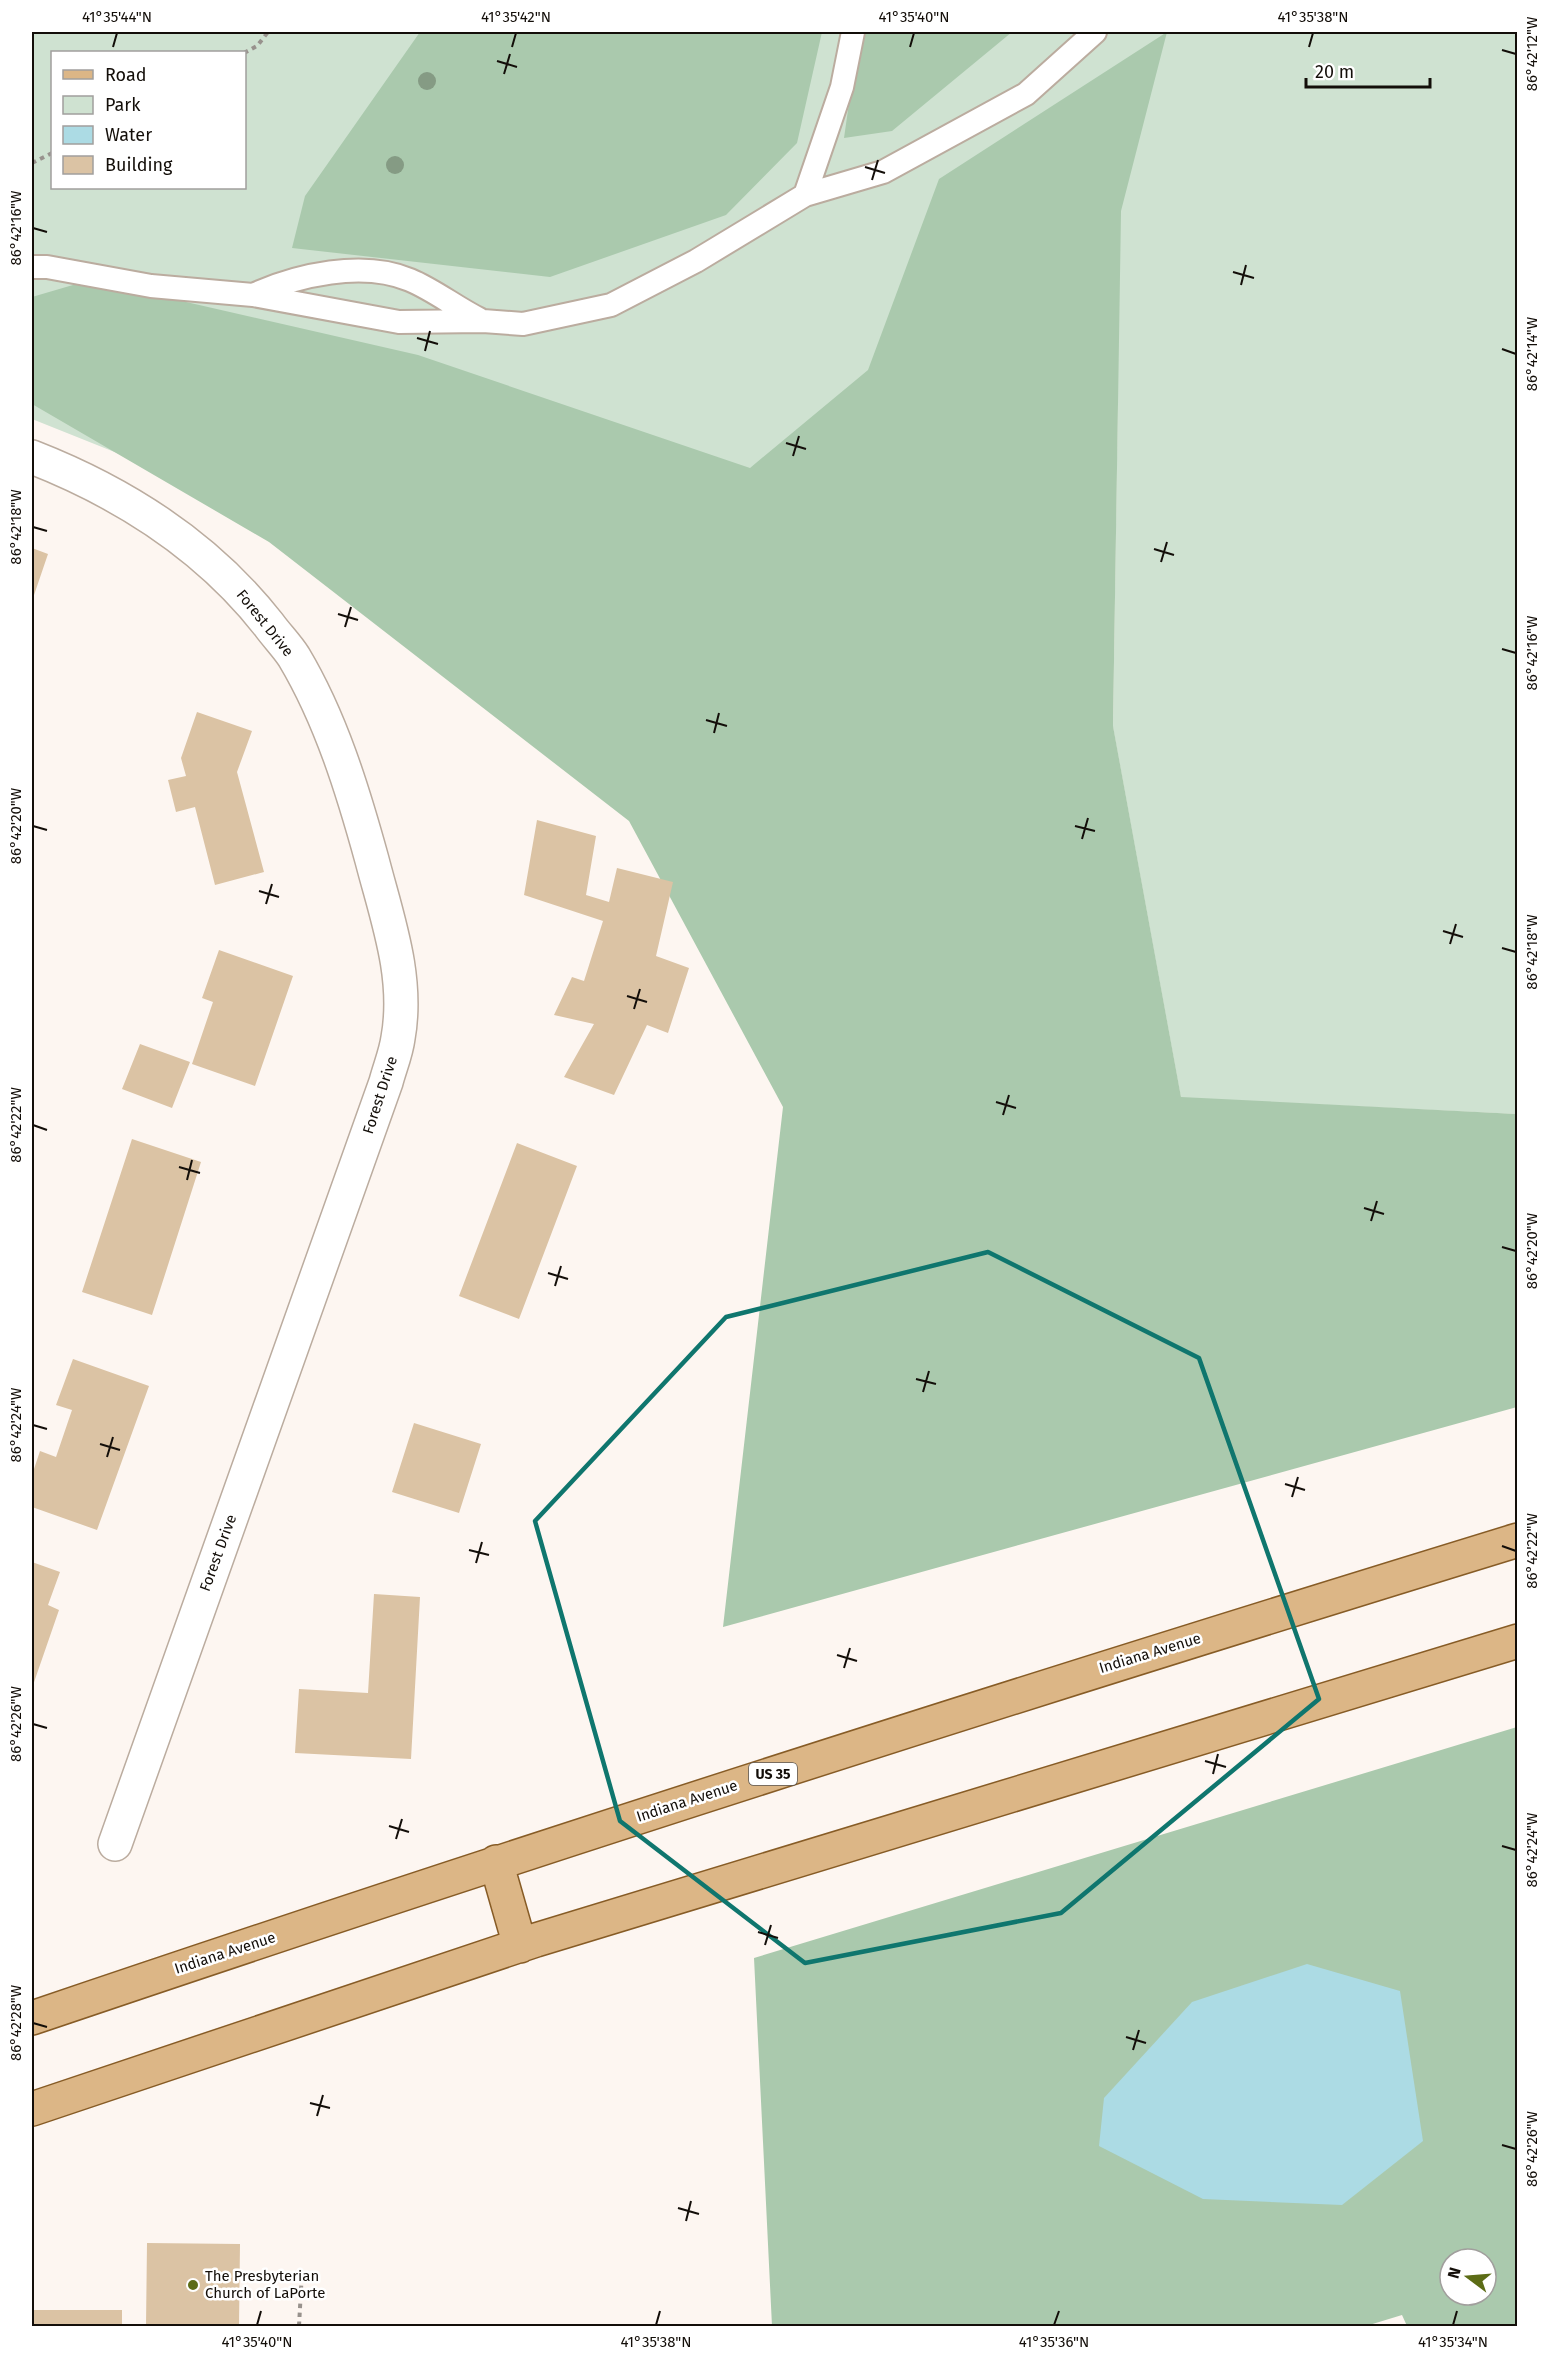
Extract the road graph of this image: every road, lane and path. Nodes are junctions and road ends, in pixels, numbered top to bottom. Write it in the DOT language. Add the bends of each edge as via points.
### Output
graph roads {
  1 [pos="268,32"];
  2 [pos="853,32"];
  3 [pos="1095,32"];
  4 [pos="246,52"];
  5 [pos="51,154"];
  6 [pos="32,164"];
  7 [pos="805,195"];
  8 [pos="32,267"];
  9 [pos="252,295"];
  10 [pos="483,321"];
  11 [pos="32,457"];
  12 [pos="1518,1540"];
  13 [pos="1518,1641"];
  14 [pos="115,1844"];
  15 [pos="496,1862"];
  16 [pos="520,1946"];
  17 [pos="32,2018"];
  18 [pos="32,2109"];
  19 [pos="302,2271"];
  20 [pos="299,2326"];
  1 -- 4 [label="path"];
  2 -- 7 [label="lane" via="842,87"];
  3 -- 7 [label="lane" via="1026,94 883,172"];
  5 -- 6 [label="path"];
  7 -- 10 [label="lane" via="696,261 611,305 523,324"];
  8 -- 9 [label="lane" via="151,286"];
  9 -- 10 [label="lane" via="399,322"];
  9 -- 10 [label="lane" via="339,271 370,269 410,280"];
  11 -- 14 [label="street, Forest Drive" via="121,498 189,543 247,596 294,657 329,729 357,807 397,953 401,993 399,1037 386,1082"];
  12 -- 15 [label="main road, Indiana Avenue / US 35" via="1117,1663"];
  13 -- 16 [label="main road"];
  15 -- 16 [label="main road"];
  15 -- 17 [label="main road, Indiana Avenue / US 35"];
  16 -- 18 [label="main road"];
  19 -- 20 [label="path"];
}
